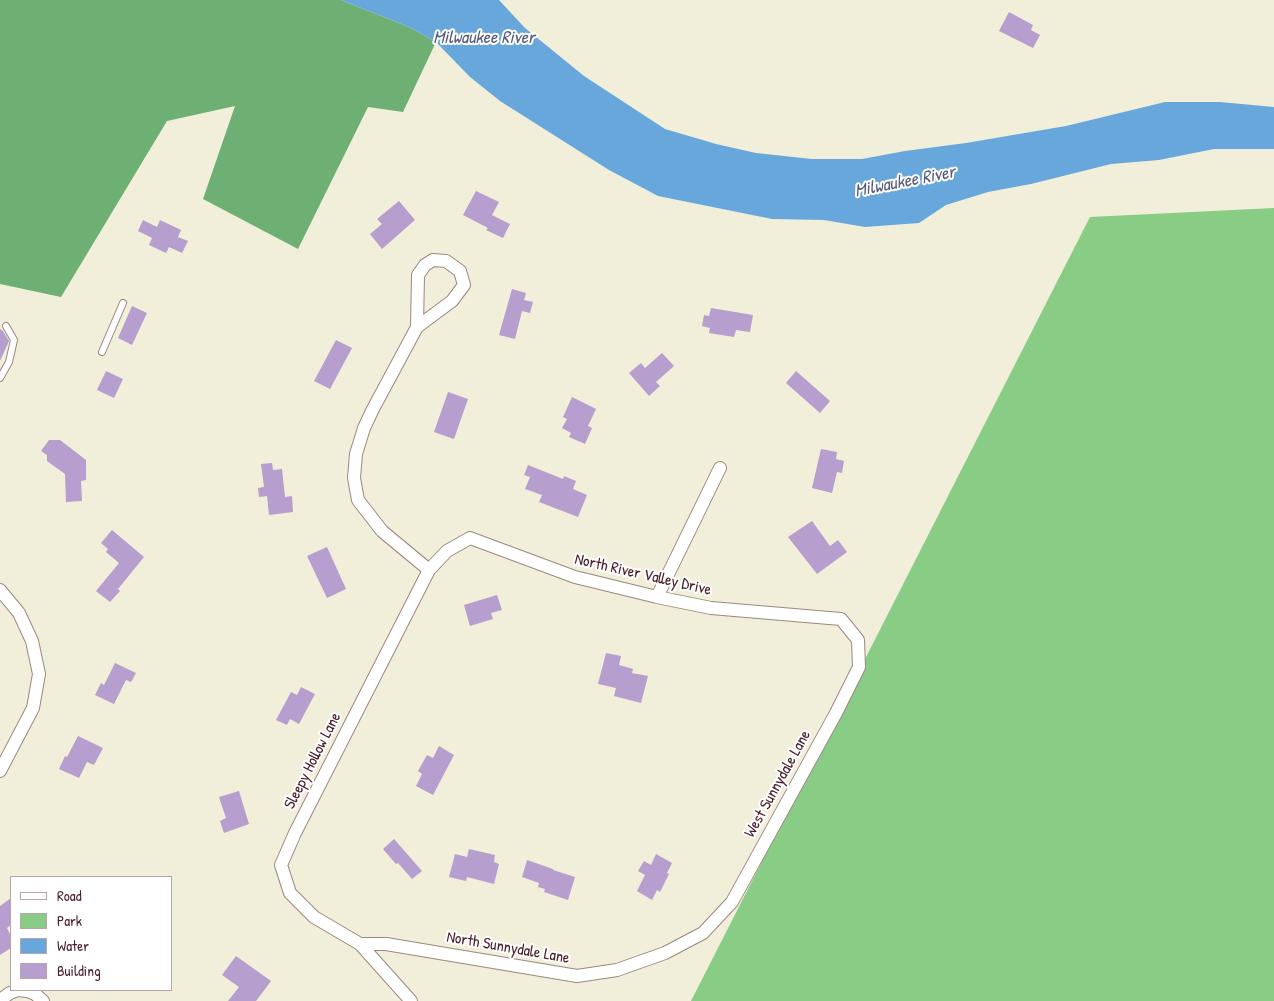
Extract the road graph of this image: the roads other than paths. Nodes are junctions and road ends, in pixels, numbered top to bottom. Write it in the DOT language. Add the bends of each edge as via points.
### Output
graph roads {
  1 [pos="124,303"];
  2 [pos="6,326"];
  3 [pos="417,327"];
  4 [pos="102,352"];
  5 [pos="0,378"];
  6 [pos="720,468"];
  7 [pos="429,570"];
  8 [pos="0,590"];
  9 [pos="657,597"];
  10 [pos="858,640"];
  11 [pos="0,771"];
  12 [pos="703,933"];
  13 [pos="360,944"];
  14 [pos="14,991"];
  15 [pos="27,991"];
  16 [pos="0,1000"];
  17 [pos="43,1001"];
  18 [pos="411,1001"];
  1 -- 4 [label="lane"];
  2 -- 5 [label="lane" via="14,340 9,362"];
  3 -- 3 [label="street" via="452,302 464,285 460,271 446,261 433,260 418,275"];
  3 -- 7 [label="street" via="364,428 356,454 354,478 358,500 382,531"];
  6 -- 9 [label="street"];
  7 -- 9 [label="street, North River Valley Drive" via="447,551 470,538 575,578"];
  7 -- 13 [label="street, Sleepy Hollow Lane" via="281,865 290,893 314,917"];
  8 -- 11 [label="street" via="19,613 32,641 39,674 33,708"];
  9 -- 10 [label="street, North River Valley Drive" via="711,608 841,619"];
  10 -- 12 [label="street, West Sunnydale Lane" via="859,667 836,713 732,902"];
  12 -- 13 [label="street, North Sunnydale Lane" via="664,953 617,970 577,976 386,944"];
  13 -- 18 [label="street"];
  14 -- 16 [label="street"];
  15 -- 17 [label="street"];
}
